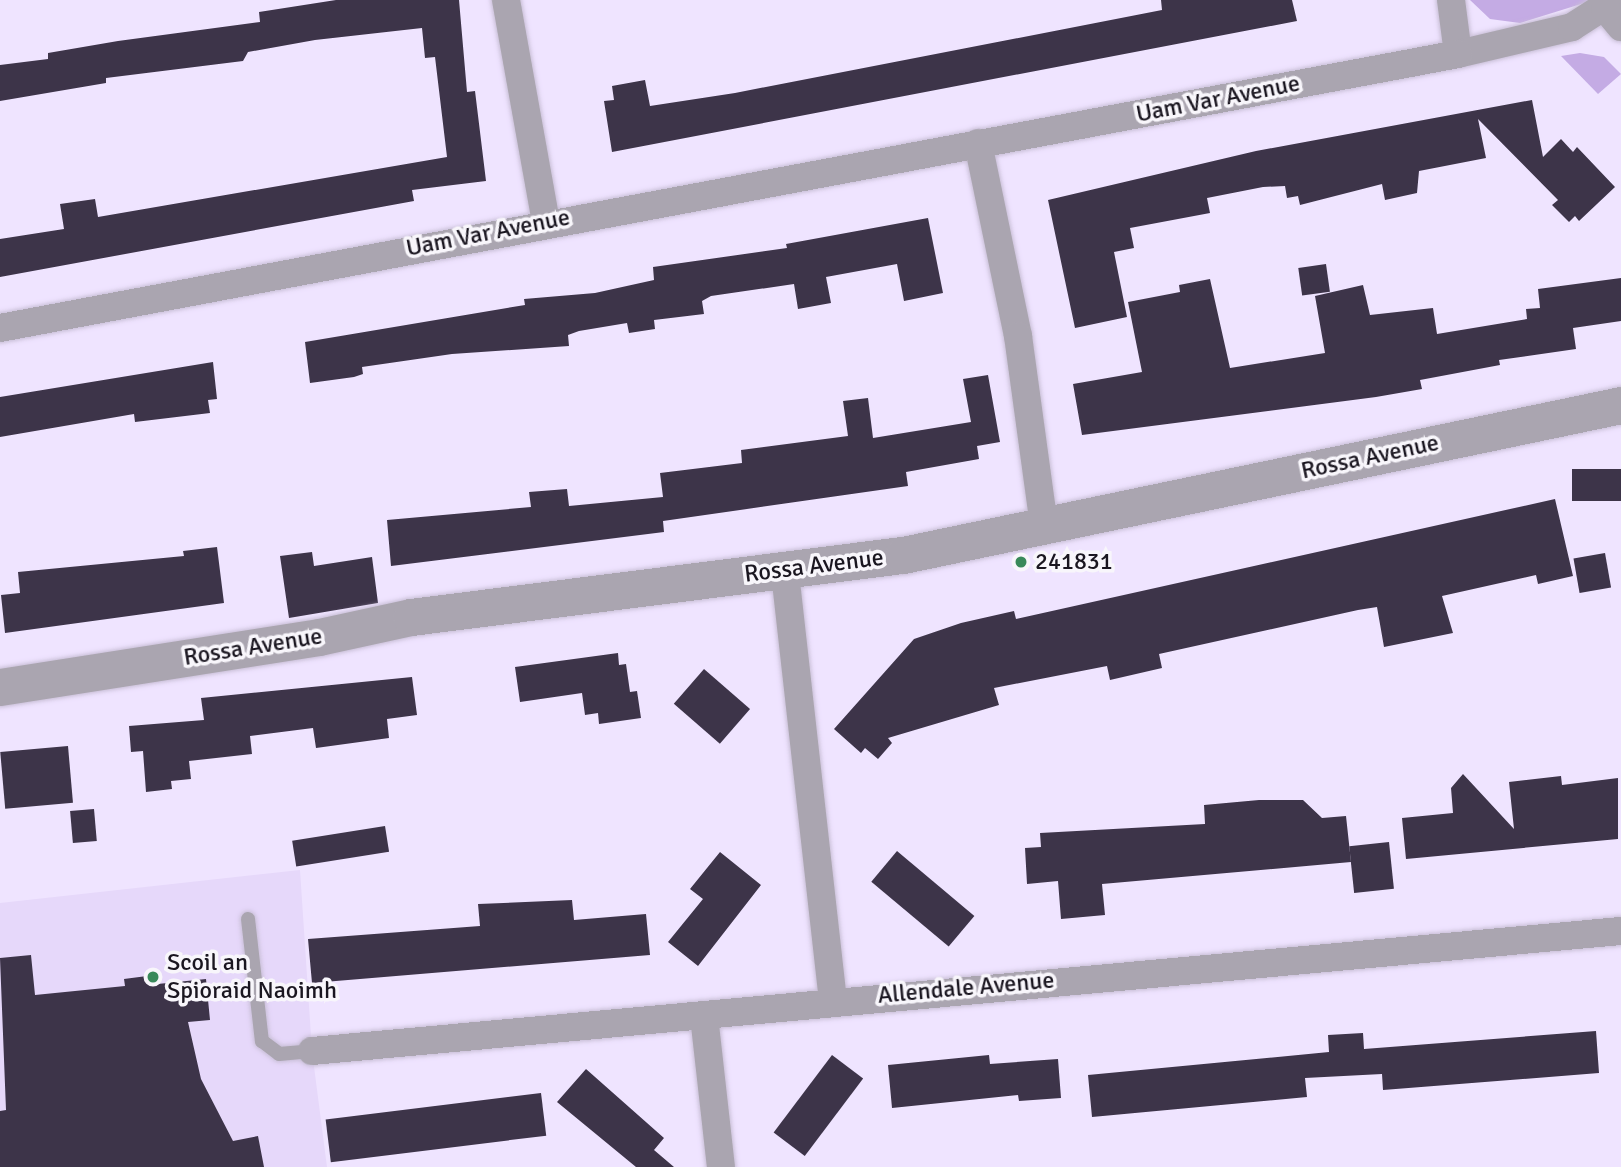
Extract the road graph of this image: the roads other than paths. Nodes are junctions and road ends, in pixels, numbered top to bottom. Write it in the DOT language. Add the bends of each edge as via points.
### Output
graph roads {
  1 [pos="506,0"];
  2 [pos="1451,0"];
  3 [pos="1613,12"];
  4 [pos="1458,54"];
  5 [pos="978,143"];
  6 [pos="546,222"];
  7 [pos="0,328"];
  8 [pos="1621,405"];
  9 [pos="1044,526"];
  10 [pos="785,573"];
  11 [pos="0,687"];
  12 [pos="248,919"];
  13 [pos="1621,931"];
  14 [pos="832,1000"];
  15 [pos="705,1016"];
  16 [pos="312,1051"];
  17 [pos="721,1167"];
  1 -- 6 [label="street"];
  2 -- 4 [label="street"];
  3 -- 4 [label="street, Uam Var Avenue" via="1572,27"];
  4 -- 5 [label="street, Uam Var Avenue"];
  5 -- 6 [label="street, Uam Var Avenue"];
  5 -- 9 [label="street" via="1016,326"];
  6 -- 7 [label="street, Uam Var Avenue"];
  8 -- 9 [label="street, Rossa Avenue"];
  9 -- 10 [label="street, Rossa Avenue"];
  10 -- 11 [label="street, Rossa Avenue" via="411,617 319,637"];
  10 -- 14 [label="street"];
  12 -- 16 [label="lane" via="262,1041 279,1054"];
  13 -- 14 [label="street, Allendale Avenue"];
  14 -- 15 [label="street, Allendale Avenue"];
  15 -- 16 [label="street, Allendale Avenue"];
  15 -- 17 [label="street"];
}
